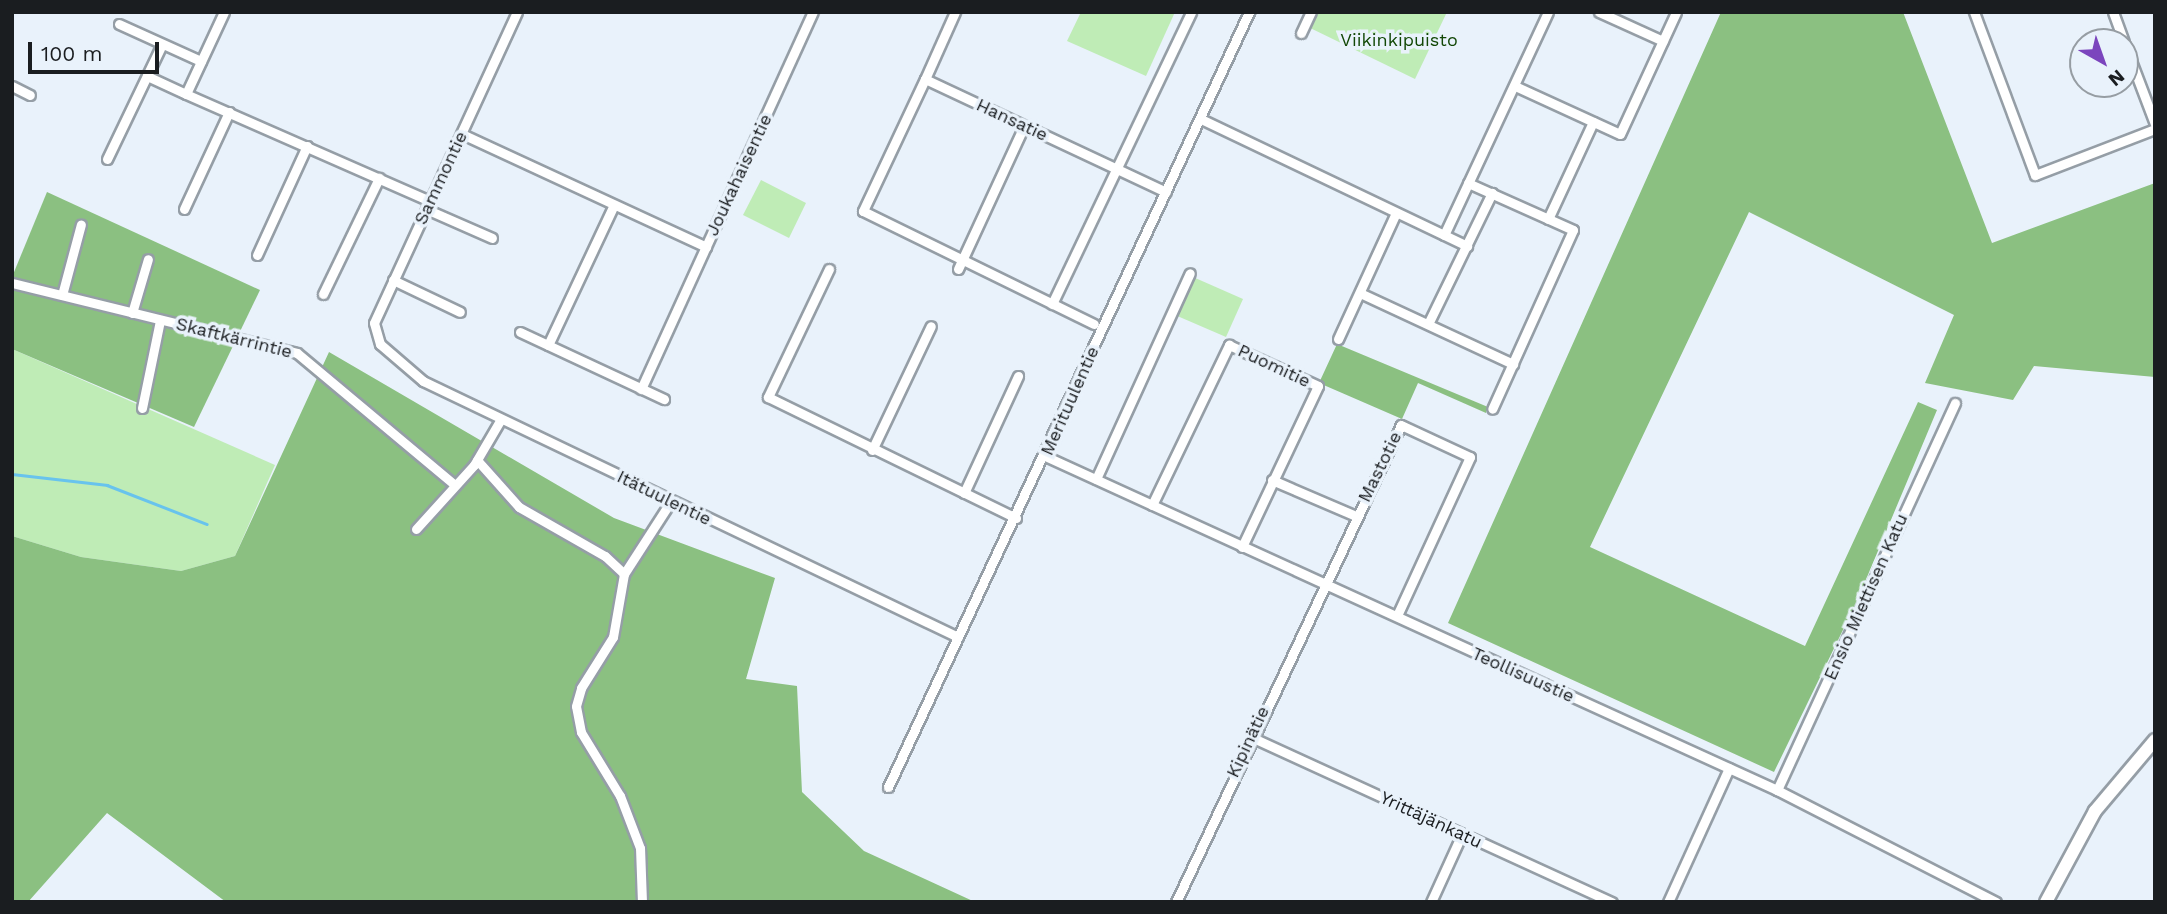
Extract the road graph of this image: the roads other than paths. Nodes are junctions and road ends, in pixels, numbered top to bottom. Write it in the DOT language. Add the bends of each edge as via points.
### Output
graph roads {
  1 [pos="224,12"];
  2 [pos="517,12"];
  3 [pos="813,12"];
  4 [pos="955,12"];
  5 [pos="1191,12"];
  6 [pos="1249,12"];
  7 [pos="1311,12"];
  8 [pos="1548,12"];
  9 [pos="1600,12"];
  10 [pos="1676,12"];
  11 [pos="1973,12"];
  12 [pos="119,24"];
  13 [pos="1301,33"];
  14 [pos="1663,41"];
  15 [pos="162,44"];
  16 [pos="201,61"];
  17 [pos="147,76"];
  18 [pos="925,79"];
  19 [pos="2139,84"];
  20 [pos="12,86"];
  21 [pos="1515,86"];
  22 [pos="186,94"];
  23 [pos="30,95"];
  24 [pos="229,112"];
  25 [pos="1201,119"];
  26 [pos="1593,122"];
  27 [pos="1024,126"];
  28 [pos="2155,127"];
  29 [pos="462,134"];
  30 [pos="307,146"];
  31 [pos="107,159"];
  32 [pos="1116,168"];
  33 [pos="379,178"];
  34 [pos="1468,183"];
  35 [pos="1166,192"];
  36 [pos="1492,193"];
  37 [pos="428,205"];
  38 [pos="614,205"];
  39 [pos="184,209"];
  40 [pos="1396,213"];
  41 [pos="1548,219"];
  42 [pos="81,224"];
  43 [pos="1444,235"];
  44 [pos="492,238"];
  45 [pos="1467,246"];
  46 [pos="706,247"];
  47 [pos="257,255"];
  48 [pos="148,259"];
  49 [pos="960,265"];
  50 [pos="829,269"];
  51 [pos="1190,273"];
  52 [pos="393,280"];
  53 [pos="12,283"];
  54 [pos="1360,293"];
  55 [pos="323,294"];
  56 [pos="62,295"];
  57 [pos="1052,304"];
  58 [pos="460,312"];
  59 [pos="132,313"];
  60 [pos="160,320"];
  61 [pos="1094,324"];
  62 [pos="1428,324"];
  63 [pos="931,326"];
  64 [pos="520,332"];
  65 [pos="1338,340"];
  66 [pos="380,344"];
  67 [pos="548,345"];
  68 [pos="1513,364"];
  69 [pos="1018,376"];
  70 [pos="641,389"];
  71 [pos="664,400"];
  72 [pos="1955,404"];
  73 [pos="142,408"];
  74 [pos="1492,408"];
  75 [pos="501,419"];
  76 [pos="872,450"];
  77 [pos="1045,456"];
  78 [pos="477,460"];
  79 [pos="1096,479"];
  80 [pos="1272,480"];
  81 [pos="455,485"];
  82 [pos="964,493"];
  83 [pos="671,501"];
  84 [pos="1152,505"];
  85 [pos="1356,516"];
  86 [pos="1016,518"];
  87 [pos="416,529"];
  88 [pos="1242,547"];
  89 [pos="624,574"];
  90 [pos="1324,584"];
  91 [pos="1397,616"];
  92 [pos="958,637"];
  93 [pos="1251,737"];
  94 [pos="2155,740"];
  95 [pos="1729,768"];
  96 [pos="888,788"];
  97 [pos="1777,790"];
  98 [pos="1462,834"];
  99 [pos="642,902"];
  100 [pos="1176,902"];
  101 [pos="1431,902"];
  102 [pos="1612,902"];
  103 [pos="1668,902"];
  104 [pos="1996,902"];
  105 [pos="2046,902"];
  1 -- 16 [label="street"];
  2 -- 29 [label="street, Sammontie"];
  3 -- 46 [label="street, Joukahaisentie"];
  4 -- 18 [label="street"];
  5 -- 32 [label="street"];
  6 -- 25 [label="street, Merituulentie"];
  7 -- 13 [label="street"];
  8 -- 21 [label="street"];
  9 -- 14 [label="street"];
  10 -- 14 [label="street"];
  11 -- 28 [label="street" via="2035,175"];
  12 -- 15 [label="street"];
  14 -- 26 [label="street" via="1620,134"];
  15 -- 16 [label="street"];
  15 -- 17 [label="street"];
  16 -- 22 [label="street"];
  17 -- 22 [label="street"];
  17 -- 31 [label="street"];
  18 -- 27 [label="street, Hansatie"];
  18 -- 49 [label="street" via="863,211"];
  19 -- 28 [label="street"];
  20 -- 23 [label="street"];
  21 -- 26 [label="street"];
  21 -- 34 [label="street"];
  22 -- 24 [label="street"];
  24 -- 30 [label="street"];
  24 -- 39 [label="street"];
  25 -- 35 [label="street, Merituulentie"];
  25 -- 40 [label="street"];
  26 -- 41 [label="street"];
  27 -- 32 [label="street, Hansatie"];
  27 -- 49 [label="street"];
  29 -- 37 [label="street, Sammontie"];
  29 -- 38 [label="street, Joukahaisentie"];
  30 -- 33 [label="street"];
  30 -- 47 [label="street"];
  32 -- 35 [label="street, Hansatie"];
  32 -- 57 [label="street"];
  33 -- 37 [label="street"];
  33 -- 55 [label="street"];
  34 -- 36 [label="street"];
  34 -- 43 [label="street"];
  35 -- 77 [label="street, Merituulentie"];
  36 -- 41 [label="street"];
  36 -- 45 [label="street"];
  37 -- 44 [label="street"];
  37 -- 52 [label="street, Sammontie"];
  38 -- 46 [label="street, Joukahaisentie"];
  38 -- 67 [label="street"];
  40 -- 43 [label="street"];
  40 -- 54 [label="street"];
  41 -- 68 [label="street" via="1573,230"];
  42 -- 56 [label="street"];
  43 -- 45 [label="street"];
  45 -- 62 [label="street"];
  46 -- 70 [label="street"];
  48 -- 59 [label="street"];
  49 -- 57 [label="street"];
  50 -- 76 [label="street" via="768,397"];
  51 -- 79 [label="street"];
  52 -- 58 [label="street"];
  52 -- 66 [label="street, Sammontie" via="374,323"];
  53 -- 56 [label="street, Skaftkärrintie"];
  54 -- 62 [label="street"];
  54 -- 65 [label="street"];
  56 -- 59 [label="street, Skaftkärrintie"];
  57 -- 61 [label="street"];
  59 -- 60 [label="street, Skaftkärrintie"];
  60 -- 73 [label="street"];
  60 -- 81 [label="street, Skaftkärrintie" via="297,353"];
  62 -- 68 [label="street"];
  63 -- 76 [label="street"];
  64 -- 67 [label="street"];
  66 -- 75 [label="street, Itätuulentie" via="423,381"];
  67 -- 70 [label="street"];
  68 -- 74 [label="street"];
  69 -- 82 [label="street"];
  70 -- 71 [label="street"];
  72 -- 97 [label="street, Ensio Miettisen Katu"];
  75 -- 78 [label="street"];
  75 -- 83 [label="street, Itätuulentie"];
  76 -- 82 [label="street"];
  77 -- 79 [label="street, Teollisuustie"];
  77 -- 86 [label="street, Merituulentie"];
  78 -- 81 [label="street"];
  78 -- 89 [label="street" via="539,522 605,556"];
  79 -- 84 [label="street, Teollisuustie"];
  80 -- 84 [label="street, Puomitie" via="1318,386 1229,345"];
  80 -- 85 [label="street"];
  80 -- 88 [label="street, Puomitie"];
  81 -- 87 [label="street"];
  82 -- 86 [label="street"];
  83 -- 89 [label="street"];
  83 -- 92 [label="street, Itätuulentie"];
  84 -- 88 [label="street, Teollisuustie"];
  85 -- 90 [label="street, Mastotie"];
  85 -- 91 [label="street, Mastotie" via="1401,425 1470,457"];
  86 -- 92 [label="street, Merituulentie"];
  88 -- 90 [label="street, Teollisuustie"];
  89 -- 99 [label="street" via="613,636 581,688 576,706 581,732 620,796 640,848"];
  90 -- 91 [label="street, Teollisuustie"];
  90 -- 93 [label="street, Kipinätie"];
  91 -- 95 [label="street, Teollisuustie"];
  92 -- 96 [label="street, Merituulentie"];
  93 -- 98 [label="street, Yrittäjänkatu"];
  93 -- 100 [label="street, Kipinätie"];
  94 -- 105 [label="main road" via="2095,811"];
  95 -- 97 [label="street, Teollisuustie"];
  95 -- 103 [label="street"];
  97 -- 104 [label="street, Teollisuustie"];
  98 -- 101 [label="street"];
  98 -- 102 [label="street, Yrittäjänkatu"];
}
